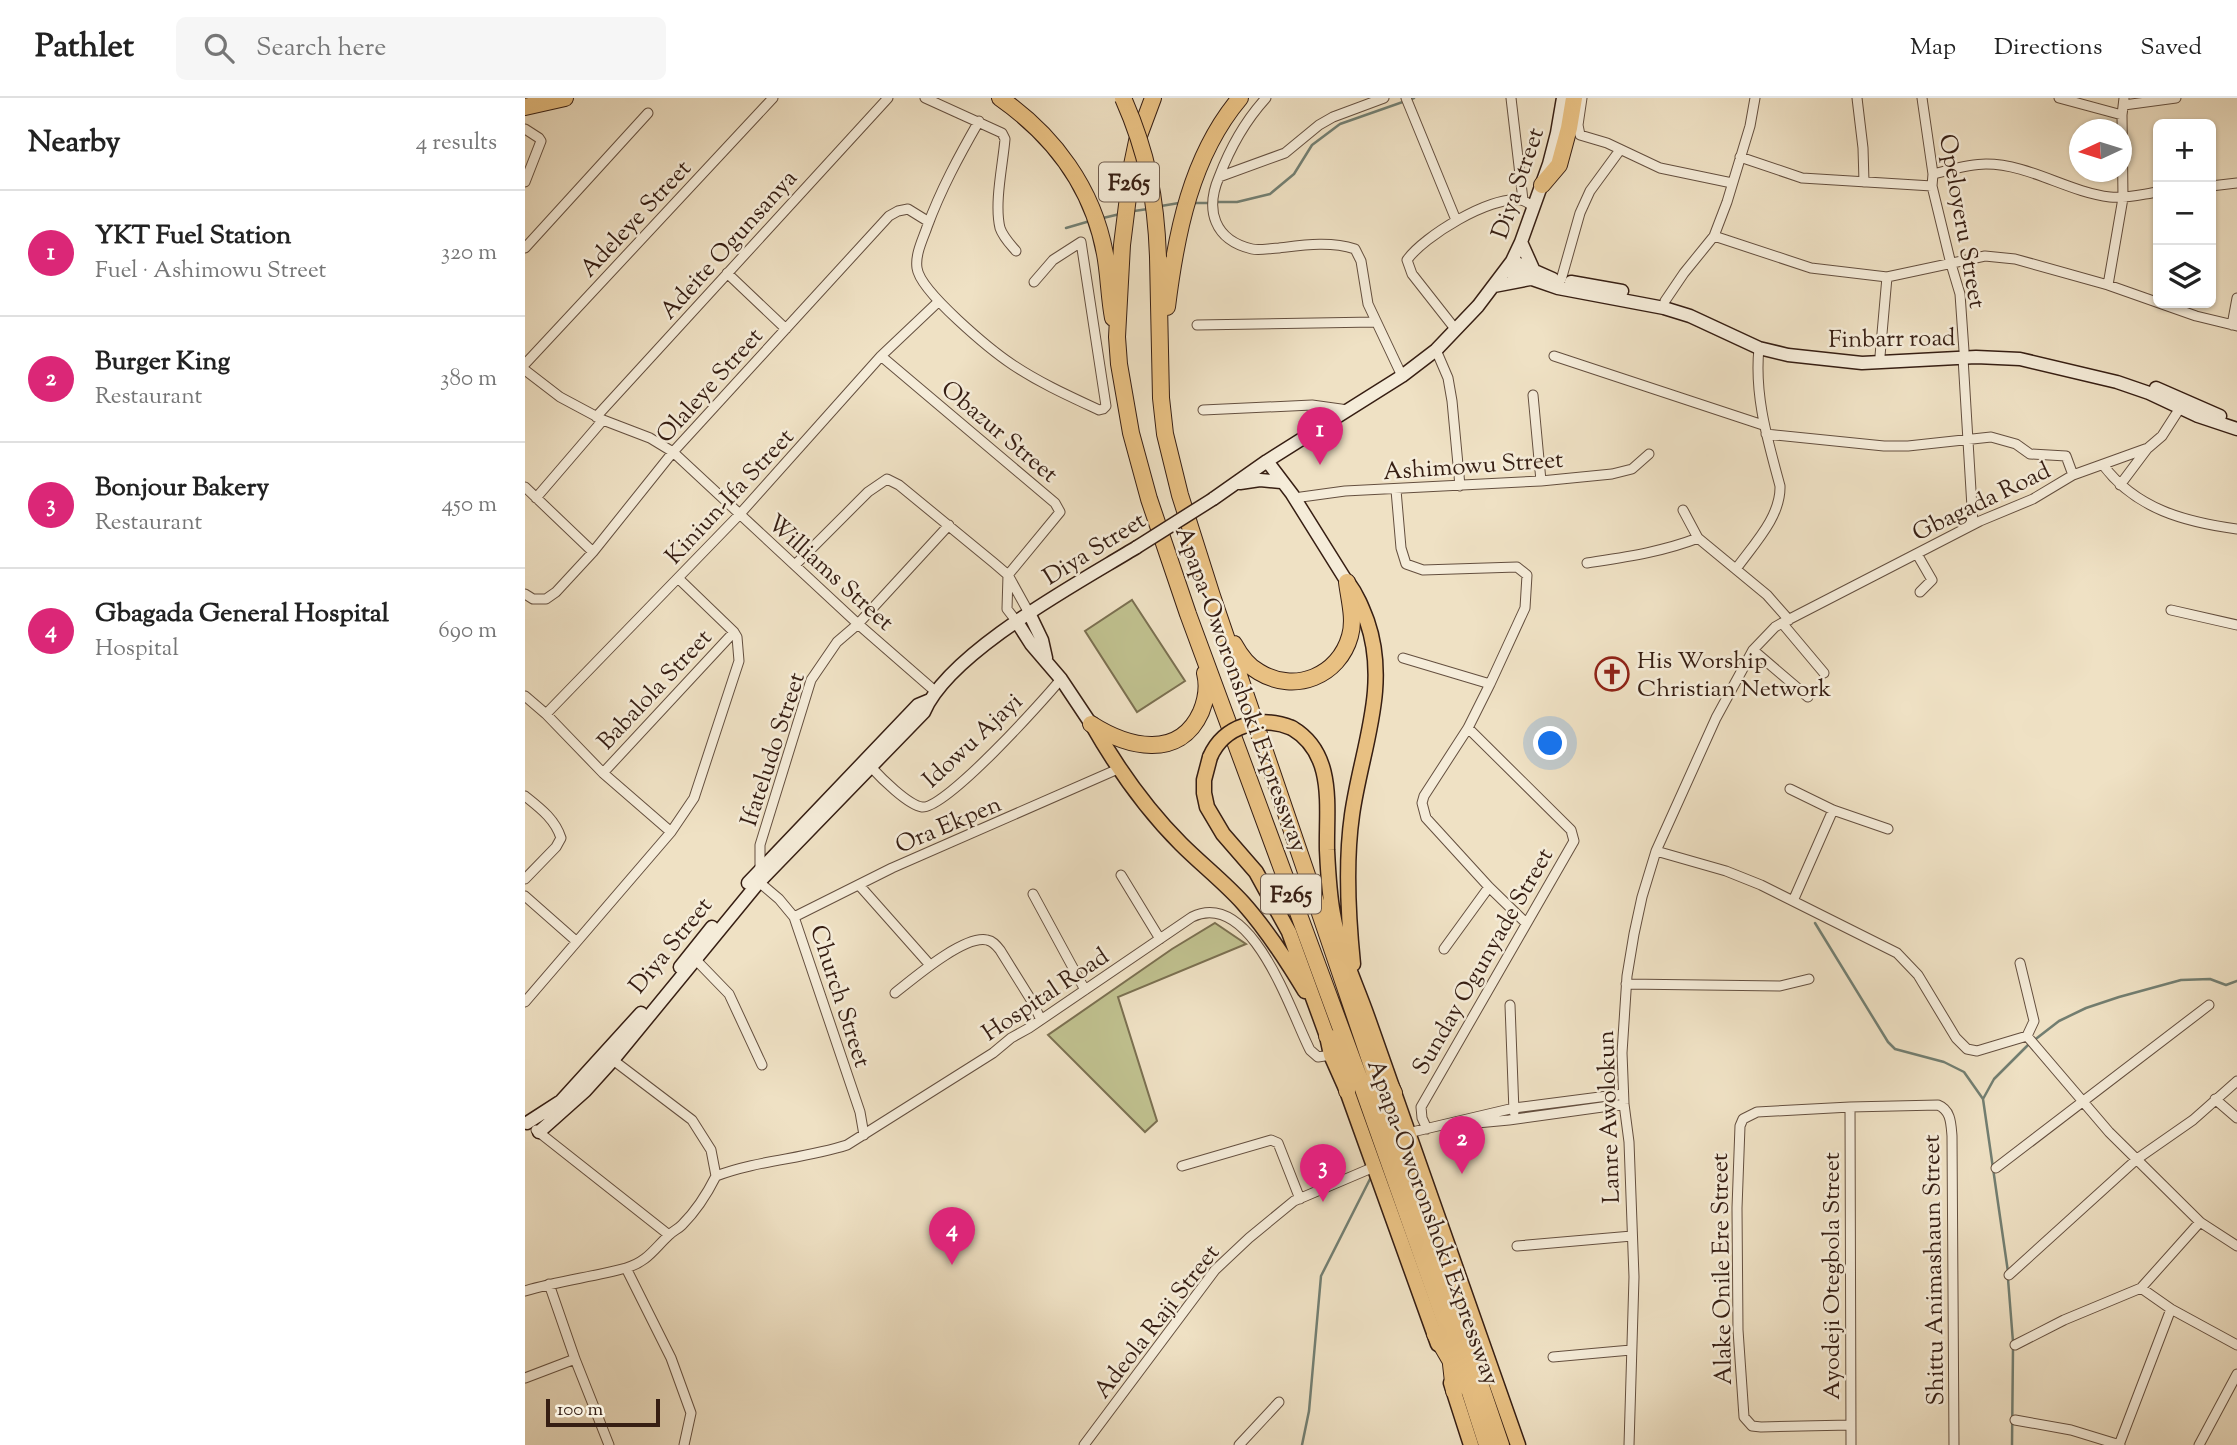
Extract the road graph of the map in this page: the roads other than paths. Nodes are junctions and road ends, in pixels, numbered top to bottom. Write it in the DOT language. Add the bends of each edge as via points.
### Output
graph roads {
  1 [pos="565,98"];
  2 [pos="773,98"];
  3 [pos="888,98"];
  4 [pos="925,98"];
  5 [pos="1000,98"];
  6 [pos="1123,98"];
  7 [pos="1153,98"];
  8 [pos="1240,98"];
  9 [pos="1266,98"];
  10 [pos="1384,98"];
  11 [pos="1511,98"];
  12 [pos="1563,98"];
  13 [pos="1574,98"];
  14 [pos="1582,98"];
  15 [pos="1755,98"];
  16 [pos="1857,98"];
  17 [pos="1922,98"];
  18 [pos="2059,98"];
  19 [pos="2176,98"];
  20 [pos="1408,102"];
  21 [pos="2123,106"];
  22 [pos="525,107"];
  23 [pos="648,113"];
  24 [pos="979,121"];
  25 [pos="525,129"];
  26 [pos="1621,150"];
  27 [pos="1740,157"];
  28 [pos="1554,165"];
  29 [pos="1933,174"];
  30 [pos="1219,177"];
  31 [pos="525,182"];
  32 [pos="1864,182"];
  33 [pos="1732,183"];
  34 [pos="2237,183"];
  35 [pos="1542,184"];
  36 [pos="2216,185"];
  37 [pos="1932,186"];
  38 [pos="2153,193"];
  39 [pos="2123,198"];
  40 [pos="1528,203"];
  41 [pos="1457,220"];
  42 [pos="929,222"];
  43 [pos="1714,236"];
  44 [pos="1521,242"];
  45 [pos="525,248"];
  46 [pos="1016,251"];
  47 [pos="1951,264"];
  48 [pos="1509,265"];
  49 [pos="727,273"];
  50 [pos="1532,275"];
  51 [pos="1887,277"];
  52 [pos="1553,281"];
  53 [pos="1034,282"];
  54 [pos="2108,285"];
  55 [pos="1494,286"];
  56 [pos="2237,298"];
  57 [pos="1665,300"];
  58 [pos="938,302"];
  59 [pos="1375,322"];
  60 [pos="1197,325"];
  61 [pos="2235,325"];
  62 [pos="786,329"];
  63 [pos="1456,330"];
  64 [pos="1117,337"];
  65 [pos="1759,348"];
  66 [pos="1436,350"];
  67 [pos="1964,354"];
  68 [pos="2021,355"];
  69 [pos="881,356"];
  70 [pos="1554,356"];
  71 [pos="1880,356"];
  72 [pos="1161,357"];
  73 [pos="525,367"];
  74 [pos="1402,376"];
  75 [pos="1533,395"];
  76 [pos="2180,408"];
  77 [pos="1203,410"];
  78 [pos="1348,410"];
  79 [pos="599,418"];
  80 [pos="2237,421"];
  81 [pos="1764,429"];
  82 [pos="2237,429"];
  83 [pos="1968,440"];
  84 [pos="2148,448"];
  85 [pos="673,452"];
  86 [pos="1649,454"];
  87 [pos="1271,459"];
  88 [pos="2103,465"];
  89 [pos="2073,475"];
  90 [pos="1541,481"];
  91 [pos="1282,482"];
  92 [pos="1236,484"];
  93 [pos="2120,485"];
  94 [pos="1460,486"];
  95 [pos="525,487"];
  96 [pos="1396,490"];
  97 [pos="1293,496"];
  98 [pos="536,498"];
  99 [pos="1683,510"];
  100 [pos="739,515"];
  101 [pos="1973,524"];
  102 [pos="949,525"];
  103 [pos="2237,529"];
  104 [pos="1698,538"];
  105 [pos="593,552"];
  106 [pos="1917,554"];
  107 [pos="1587,563"];
  108 [pos="795,565"];
  109 [pos="1737,569"];
  110 [pos="1008,575"];
  111 [pos="679,579"];
  112 [pos="1347,582"];
  113 [pos="1920,592"];
  114 [pos="525,594"];
  115 [pos="1212,596"];
  116 [pos="2171,610"];
  117 [pos="1029,613"];
  118 [pos="1188,614"];
  119 [pos="1017,622"];
  120 [pos="1785,622"];
  121 [pos="858,624"];
  122 [pos="2237,625"];
  123 [pos="734,632"];
  124 [pos="988,643"];
  125 [pos="1031,643"];
  126 [pos="1753,650"];
  127 [pos="1403,658"];
  128 [pos="1047,662"];
  129 [pos="1824,673"];
  130 [pos="1061,679"];
  131 [pos="1490,684"];
  132 [pos="525,696"];
  133 [pos="933,696"];
  134 [pos="1808,697"];
  135 [pos="546,714"];
  136 [pos="1091,724"];
  137 [pos="1468,729"];
  138 [pos="871,767"];
  139 [pos="1118,769"];
  140 [pos="603,773"];
  141 [pos="1790,789"];
  142 [pos="525,796"];
  143 [pos="1833,810"];
  144 [pos="1888,829"];
  145 [pos="671,832"];
  146 [pos="1656,851"];
  147 [pos="760,868"];
  148 [pos="1121,875"];
  149 [pos="525,879"];
  150 [pos="759,882"];
  151 [pos="859,885"];
  152 [pos="1489,887"];
  153 [pos="1033,894"];
  154 [pos="525,896"];
  155 [pos="1793,901"];
  156 [pos="794,917"];
  157 [pos="1526,923"];
  158 [pos="1160,939"];
  159 [pos="576,941"];
  160 [pos="1444,949"];
  161 [pos="696,960"];
  162 [pos="2020,963"];
  163 [pos="930,965"];
  164 [pos="1809,979"];
  165 [pos="1626,984"];
  166 [pos="1356,986"];
  167 [pos="1086,990"];
  168 [pos="895,993"];
  169 [pos="525,1002"];
  170 [pos="1510,1005"];
  171 [pos="2209,1005"];
  172 [pos="1317,1010"];
  173 [pos="1041,1020"];
  174 [pos="1362,1021"];
  175 [pos="1334,1032"];
  176 [pos="2032,1042"];
  177 [pos="1338,1056"];
  178 [pos="613,1060"];
  179 [pos="762,1065"];
  180 [pos="2237,1081"];
  181 [pos="1354,1087"];
  182 [pos="1388,1095"];
  183 [pos="1624,1099"];
  184 [pos="2215,1099"];
  185 [pos="2082,1101"];
  186 [pos="1850,1107"];
  187 [pos="1514,1108"];
  188 [pos="2237,1118"];
  189 [pos="1514,1119"];
  190 [pos="1467,1120"];
  191 [pos="527,1123"];
  192 [pos="1427,1129"];
  193 [pos="539,1132"];
  194 [pos="1408,1133"];
  195 [pos="864,1135"];
  196 [pos="2137,1159"];
  197 [pos="1182,1166"];
  198 [pos="1374,1167"];
  199 [pos="1996,1168"];
  200 [pos="716,1176"];
  201 [pos="1300,1199"];
  202 [pos="2200,1222"];
  203 [pos="2237,1233"];
  204 [pos="669,1235"];
  205 [pos="1632,1236"];
  206 [pos="2235,1245"];
  207 [pos="1517,1246"];
  208 [pos="626,1268"];
  209 [pos="2009,1275"];
  210 [pos="549,1284"];
  211 [pos="2141,1288"];
  212 [pos="525,1291"];
  213 [pos="2171,1309"];
  214 [pos="1441,1331"];
  215 [pos="2015,1345"];
  216 [pos="2237,1345"];
  217 [pos="1631,1350"];
  218 [pos="1553,1357"];
  219 [pos="575,1359"];
  220 [pos="2237,1374"];
  221 [pos="525,1378"];
  222 [pos="1462,1390"];
  223 [pos="1279,1402"];
  224 [pos="2015,1420"];
  225 [pos="1850,1425"];
  226 [pos="609,1445"];
  227 [pos="684,1445"];
  228 [pos="1084,1445"];
  229 [pos="1239,1445"];
  230 [pos="1471,1445"];
  231 [pos="1487,1445"];
  232 [pos="1501,1445"];
  233 [pos="1518,1445"];
  234 [pos="1629,1445"];
  235 [pos="1851,1445"];
  236 [pos="1954,1445"];
  237 [pos="2120,1445"];
  238 [pos="2199,1445"];
  1 -- 22 [label="highway"];
  2 -- 73 [label="street, Adeleye Street"];
  3 -- 49 [label="street, Adeite Ogunsanya"];
  4 -- 24 [label="street"];
  5 -- 64 [label="highway" via="1034,124 1065,159 1089,200 1101,237"];
  6 -- 72 [label="highway, bridge" via="1145,154 1157,216"];
  7 -- 64 [label="highway, F265, bridge" via="1132,165"];
  8 -- 72 [label="highway, F265" via="1211,141 1191,190 1169,291"];
  9 -- 30 [label="street" via="1243,128"];
  10 -- 30 [label="street" via="1333,117 1285,153"];
  11 -- 40 [label="street"];
  12 -- 28 [label="main road, Diya Street"];
  13 -- 28 [label="highway" via="1569,128"];
  14 -- 26 [label="street" via="1580,135"];
  15 -- 27 [label="street"];
  16 -- 32 [label="street"];
  17 -- 29 [label="street, Opeloyeru Street"];
  18 -- 21 [label="street"];
  19 -- 21 [label="street"];
  20 -- 41 [label="street"];
  21 -- 39 [label="street"];
  23 -- 45 [label="street"];
  24 -- 42 [label="street"];
  24 -- 46 [label="street" via="1005,139 1000,228"];
  25 -- 31 [label="street" via="541,141"];
  26 -- 33 [label="street" via="1660,168"];
  26 -- 52 [label="street" via="1590,191"];
  27 -- 32 [label="street" via="1802,178"];
  27 -- 33 [label="street"];
  28 -- 35 [label="highway"];
  29 -- 37 [label="street, Opeloyeru Street"];
  29 -- 39 [label="street" via="1998,165"];
  30 -- 59 [label="street" via="1211,205 1214,219 1228,238 1254,250 1335,244 1355,249"];
  32 -- 37 [label="street"];
  33 -- 43 [label="street"];
  34 -- 36 [label="street"];
  35 -- 40 [label="main road, Diya Street"];
  37 -- 47 [label="street, Opeloyeru Street"];
  38 -- 39 [label="street"];
  39 -- 54 [label="street"];
  40 -- 41 [label="street" via="1510,200"];
  40 -- 44 [label="main road, Diya Street"];
  41 -- 63 [label="street" via="1407,260 1412,274"];
  42 -- 58 [label="street" via="916,267"];
  42 -- 62 [label="street, Olaleye Street" via="908,209 889,216"];
  43 -- 51 [label="street" via="1811,268"];
  43 -- 57 [label="street"];
  44 -- 48 [label="main road, Diya Street"];
  44 -- 50 [label="main road"];
  47 -- 51 [label="street"];
  47 -- 54 [label="street" via="1985,256 2015,259"];
  47 -- 67 [label="street, Opeloyeru Street" via="1960,293"];
  48 -- 50 [label="main road"];
  48 -- 55 [label="main road, Diya Street"];
  49 -- 62 [label="street"];
  49 -- 79 [label="street, Adeite Ogunsanya"];
  50 -- 52 [label="main road"];
  50 -- 55 [label="main road"];
  51 -- 71 [label="street"];
  52 -- 57 [label="main road, Finbarr road"];
  52 -- 65 [label="main road, Finbarr road" via="1689,316"];
  53 -- 58 [label="street" via="1053,260 1081,242 1106,405 1103,410 1011,364"];
  54 -- 61 [label="street"];
  55 -- 63 [label="main road, Diya Street"];
  56 -- 61 [label="street"];
  57 -- 71 [label="main road, Finbarr road" via="1790,348"];
  58 -- 69 [label="street, Kiniun-Ifa Street"];
  59 -- 60 [label="street"];
  59 -- 74 [label="street"];
  62 -- 85 [label="street, Olaleye Street"];
  63 -- 66 [label="main road, Diya Street"];
  64 -- 118 [label="highway, Apapa-Oworonshoki Expressway / F265" via="1131,433"];
  65 -- 67 [label="main road, Finbarr road" via="1861,363"];
  65 -- 81 [label="street" via="1757,374"];
  66 -- 74 [label="main road, Diya Street"];
  66 -- 94 [label="street" via="1453,401"];
  67 -- 68 [label="main road, Finbarr road"];
  67 -- 71 [label="main road, Finbarr road"];
  67 -- 83 [label="street, Opeloyeru Street"];
  68 -- 76 [label="main road, Finbarr road" via="2117,382"];
  68 -- 80 [label="main road, Finbarr road" via="2119,374"];
  69 -- 100 [label="street, Kiniun-Ifa Street"];
  69 -- 110 [label="street, Obazur Street" via="1055,503 1060,512"];
  70 -- 81 [label="street"];
  72 -- 115 [label="highway, Apapa-Oworonshoki Expressway / F265" via="1170,457"];
  73 -- 79 [label="street, Williams Street" via="560,397"];
  74 -- 78 [label="main road, Diya Street"];
  75 -- 90 [label="street"];
  76 -- 82 [label="main road, Finbarr road"];
  76 -- 84 [label="street, Gbagada Road"];
  77 -- 78 [label="street" via="1312,405"];
  78 -- 87 [label="main road, Diya Street"];
  79 -- 85 [label="street, Williams Street"];
  79 -- 98 [label="street, Adeite Ogunsanya"];
  81 -- 83 [label="street" via="1884,446"];
  81 -- 109 [label="street" via="1781,495 1775,513"];
  83 -- 89 [label="street" via="1991,437 2016,444 2030,454 2066,456"];
  83 -- 101 [label="street, Opeloyeru Street"];
  84 -- 88 [label="street, Gbagada Road"];
  84 -- 93 [label="street"];
  85 -- 100 [label="street, Williams Street"];
  85 -- 105 [label="street, Olaleye Street"];
  86 -- 90 [label="street, Ashimowu Street" via="1632,469 1612,474"];
  87 -- 91 [label="main road"];
  87 -- 92 [label="main road, Diya Street"];
  87 -- 97 [label="main road"];
  88 -- 89 [label="street, Gbagada Road"];
  88 -- 93 [label="street"];
  89 -- 101 [label="street, Gbagada Road" via="2033,499"];
  90 -- 94 [label="street, Ashimowu Street"];
  91 -- 92 [label="main road"];
  91 -- 97 [label="main road"];
  92 -- 117 [label="main road, Diya Street, bridge"];
  93 -- 103 [label="street" via="2167,514"];
  94 -- 96 [label="street, Ashimowu Street"];
  95 -- 98 [label="street"];
  96 -- 97 [label="street, Ashimowu Street"];
  96 -- 131 [label="street" via="1406,564 1423,570 1517,567 1527,575 1525,608"];
  97 -- 112 [label="main road"];
  98 -- 105 [label="street"];
  99 -- 104 [label="street"];
  100 -- 108 [label="street, Williams Street"];
  100 -- 111 [label="street, Kiniun-Ifa Street"];
  101 -- 106 [label="street, Gbagada Road"];
  102 -- 108 [label="street" via="887,479"];
  102 -- 110 [label="street"];
  102 -- 121 [label="street, Ifateludo Street"];
  104 -- 107 [label="street" via="1650,553"];
  104 -- 109 [label="street"];
  105 -- 114 [label="street, Olaleye Street" via="546,599 533,600"];
  106 -- 113 [label="street" via="1932,580"];
  106 -- 120 [label="street, Gbagada Road"];
  108 -- 121 [label="street, Williams Street"];
  109 -- 120 [label="street" via="1767,595"];
  110 -- 117 [label="street"];
  110 -- 119 [label="street" via="1007,609"];
  111 -- 123 [label="street"];
  111 -- 135 [label="street, Kiniun-Ifa Street"];
  112 -- 115 [label="highway" via="1352,620 1348,643 1335,664 1307,681 1271,678 1249,665 1234,645"];
  112 -- 166 [label="main road" via="1373,639 1376,668 1376,697 1352,816 1349,855"];
  115 -- 174 [label="highway, Apapa-Oworonshoki Expressway / F265"];
  116 -- 122 [label="street"];
  117 -- 119 [label="main road, Diya Street"];
  117 -- 128 [label="main road"];
  118 -- 136 [label="highway" via="1206,679 1196,721 1176,740 1153,746 1129,743"];
  118 -- 175 [label="highway, Apapa-Oworonshoki Expressway / F265"];
  119 -- 124 [label="main road, Diya Street"];
  119 -- 125 [label="main road"];
  120 -- 126 [label="street, Lanre Awolokun"];
  120 -- 129 [label="street"];
  121 -- 133 [label="street, Williams Street"];
  121 -- 147 [label="street, Ifateludo Street" via="837,642 811,680 760,845"];
  123 -- 140 [label="street, Babalola Street"];
  123 -- 145 [label="street" via="740,654 733,681 694,798"];
  124 -- 125 [label="main road" via="1008,638"];
  124 -- 133 [label="main road, Diya Street"];
  125 -- 128 [label="main road"];
  126 -- 134 [label="street"];
  126 -- 146 [label="street, Lanre Awolokun"];
  127 -- 131 [label="street"];
  128 -- 130 [label="main road"];
  130 -- 136 [label="main road"];
  130 -- 138 [label="street, Idowu Ajayi" via="960,785 934,804 913,804"];
  131 -- 137 [label="street"];
  132 -- 135 [label="street"];
  133 -- 138 [label="main road, Diya Street" via="924,712"];
  133 -- 147 [label="main road, Diya Street" via="918,705"];
  135 -- 140 [label="street"];
  136 -- 139 [label="main road"];
  137 -- 152 [label="street" via="1424,796 1423,811"];
  137 -- 157 [label="street, Sunday Ogunyade Street" via="1573,835 1574,841"];
  138 -- 150 [label="main road, Diya Street"];
  139 -- 151 [label="street, Ora Ekpen"];
  139 -- 172 [label="main road" via="1179,842 1243,903"];
  140 -- 145 [label="street"];
  141 -- 143 [label="street"];
  142 -- 149 [label="street" via="547,815 561,838"];
  143 -- 144 [label="street"];
  143 -- 155 [label="street"];
  145 -- 159 [label="street"];
  146 -- 155 [label="street" via="1725,871"];
  146 -- 165 [label="street, Lanre Awolokun" via="1642,897"];
  147 -- 191 [label="main road, Diya Street" via="605,1054 561,1101"];
  148 -- 158 [label="street"];
  150 -- 156 [label="street, Church Street"];
  150 -- 161 [label="main road, Diya Street"];
  151 -- 156 [label="street, Ora Ekpen"];
  151 -- 163 [label="street"];
  152 -- 157 [label="street"];
  152 -- 160 [label="street"];
  153 -- 167 [label="street"];
  154 -- 159 [label="street"];
  155 -- 176 [label="street" via="1898,953 1967,1049"];
  156 -- 195 [label="street, Church Street"];
  157 -- 192 [label="street, Sunday Ogunyade Street" via="1421,1107"];
  158 -- 167 [label="street, Hospital Road"];
  158 -- 177 [label="street, Hospital Road" via="1201,913 1214,912 1232,921 1248,934 1272,969 1310,1050 1318,1057"];
  159 -- 169 [label="street"];
  161 -- 178 [label="main road, Diya Street"];
  161 -- 179 [label="street" via="729,995"];
  162 -- 176 [label="street" via="2033,1015"];
  163 -- 168 [label="street"];
  163 -- 173 [label="street" via="970,941 994,943"];
  164 -- 165 [label="street" via="1780,986"];
  165 -- 183 [label="street, Lanre Awolokun"];
  166 -- 172 [label="main road, bridge" via="1333,914 1327,790 1313,747 1292,729 1268,723 1243,726 1220,739 1206,767 1204,793 1211,816 1256,872 1289,932"];
  166 -- 174 [label="main road, Apapa-Oworonshoki Expressway"];
  167 -- 173 [label="street, Hospital Road"];
  170 -- 187 [label="street"];
  171 -- 185 [label="street"];
  172 -- 175 [label="main road, Apapa-Oworonshoki Expressway"];
  173 -- 195 [label="street, Hospital Road"];
  174 -- 182 [label="highway, Apapa-Oworonshoki Expressway / F265"];
  174 -- 182 [label="highway"];
  175 -- 177 [label="highway"];
  175 -- 181 [label="highway, Apapa-Oworonshoki Expressway / F265"];
  176 -- 185 [label="street"];
  177 -- 181 [label="highway"];
  178 -- 193 [label="main road, Diya Street"];
  178 -- 200 [label="street" via="692,1120 711,1150"];
  180 -- 184 [label="street"];
  181 -- 198 [label="main road, Apapa-Oworonshoki Expressway"];
  181 -- 214 [label="highway, Apapa-Oworonshoki Expressway / F265"];
  182 -- 194 [label="main road, Apapa-Oworonshoki Expressway"];
  182 -- 232 [label="highway, Apapa-Oworonshoki Expressway / F265"];
  183 -- 187 [label="street"];
  183 -- 189 [label="street"];
  183 -- 205 [label="street, Lanre Awolokun"];
  184 -- 188 [label="street"];
  184 -- 196 [label="street"];
  185 -- 196 [label="street"];
  185 -- 199 [label="street"];
  186 -- 225 [label="street, Ayodeji Otegbola Street"];
  186 -- 225 [label="street, Alake Onile Ere Street" via="1757,1112 1743,1119 1738,1135 1737,1222 1744,1417 1752,1426 1761,1427"];
  186 -- 236 [label="street, Shittu Animashaun Street" via="1938,1105 1945,1108 1951,1122"];
  187 -- 189 [label="street"];
  187 -- 190 [label="street"];
  189 -- 190 [label="street"];
  190 -- 192 [label="street"];
  191 -- 193 [label="street"];
  192 -- 194 [label="street"];
  193 -- 204 [label="street"];
  194 -- 233 [label="main road, Apapa-Oworonshoki Expressway"];
  195 -- 200 [label="street, Hospital Road" via="829,1151"];
  196 -- 202 [label="street"];
  196 -- 209 [label="street"];
  197 -- 201 [label="street" via="1275,1140"];
  198 -- 201 [label="street, Adeola Raji Street"];
  198 -- 214 [label="main road, Apapa-Oworonshoki Expressway"];
  200 -- 204 [label="street" via="708,1193"];
  201 -- 228 [label="street, Adeola Raji Street" via="1215,1270"];
  202 -- 206 [label="street"];
  202 -- 211 [label="street"];
  203 -- 206 [label="street"];
  204 -- 208 [label="street" via="654,1253"];
  205 -- 207 [label="street"];
  205 -- 217 [label="street, Lanre Awolokun"];
  208 -- 210 [label="street"];
  208 -- 227 [label="street" via="671,1359 691,1413"];
  210 -- 212 [label="street"];
  210 -- 219 [label="street"];
  211 -- 213 [label="street"];
  211 -- 215 [label="street"];
  213 -- 216 [label="street"];
  213 -- 237 [label="street"];
  214 -- 222 [label="highway, Apapa-Oworonshoki Expressway / F265"];
  214 -- 222 [label="highway"];
  217 -- 218 [label="street"];
  217 -- 234 [label="street, Lanre Awolokun"];
  219 -- 221 [label="street"];
  219 -- 226 [label="street"];
  220 -- 238 [label="street"];
  222 -- 230 [label="main road, Apapa-Oworonshoki Expressway"];
  222 -- 231 [label="highway, Apapa-Oworonshoki Expressway / F265"];
  223 -- 229 [label="street"];
  224 -- 237 [label="street"];
  225 -- 235 [label="street, Ayodeji Otegbola Street"];
}
